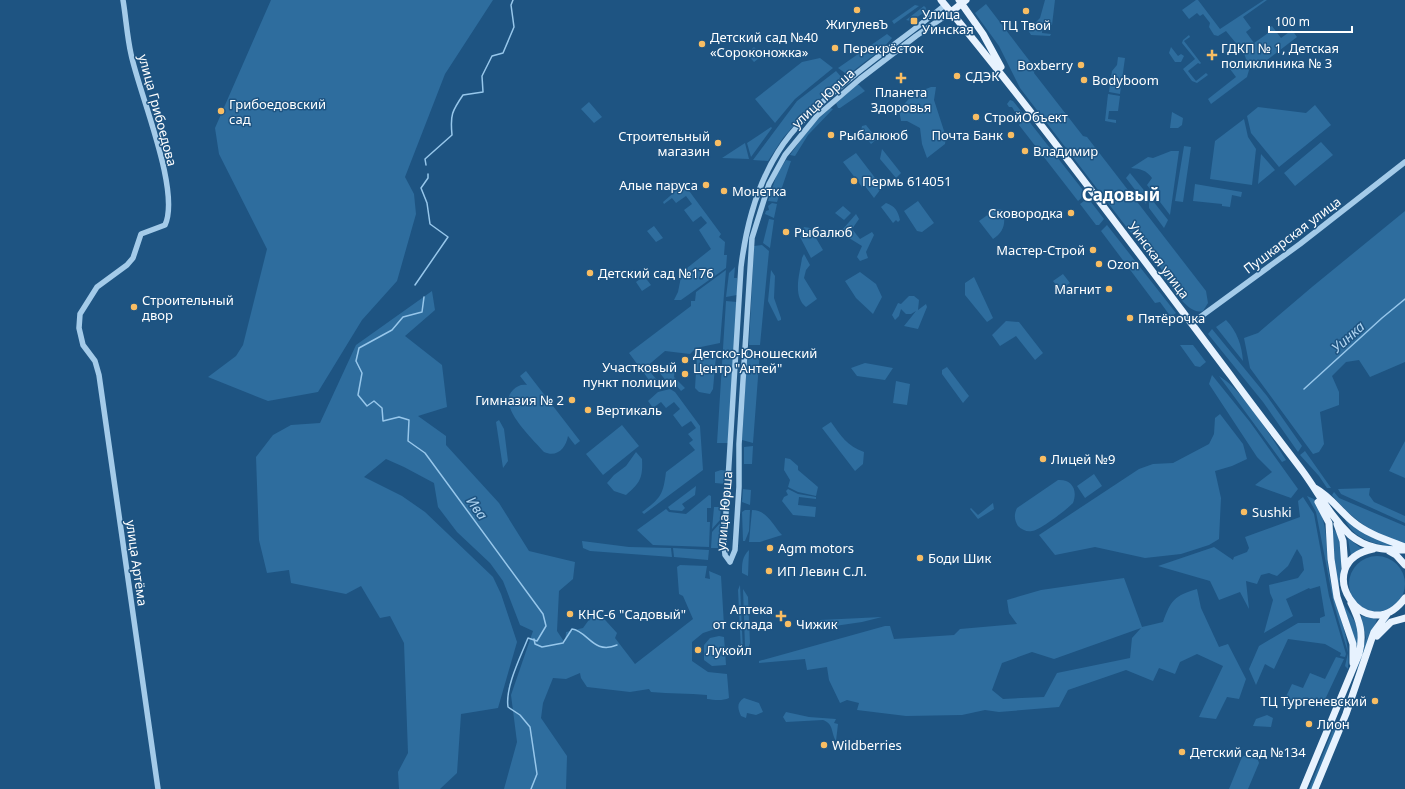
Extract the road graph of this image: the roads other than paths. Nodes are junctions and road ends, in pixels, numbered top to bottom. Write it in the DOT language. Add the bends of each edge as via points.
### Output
graph roads {
  1 [pos="123,0"];
  2 [pos="962,1"];
  3 [pos="946,2"];
  4 [pos="951,12"];
  5 [pos="1010,83"];
  6 [pos="1405,162"];
  7 [pos="1192,323"];
  8 [pos="83,345"];
  9 [pos="1313,486"];
  10 [pos="1336,522"];
  11 [pos="1405,547"];
  12 [pos="1375,548"];
  13 [pos="1387,550"];
  14 [pos="1405,550"];
  15 [pos="1405,565"];
  16 [pos="1345,571"];
  17 [pos="1405,598"];
  18 [pos="1351,604"];
  19 [pos="1388,613"];
  20 [pos="1405,616"];
  21 [pos="1369,648"];
  22 [pos="1353,668"];
  23 [pos="1332,719"];
  24 [pos="1342,723"];
  25 [pos="158,789"];
  26 [pos="1303,789"];
  27 [pos="1315,789"];
  1 -- 8 [label="street, улица Грибоедова" via="131,55 162,159 169,204 168,217 164,225 141,234 133,258 97,287 86,302 80,314 79,328"];
  2 -- 4 [label="main road, улица Юрша"];
  2 -- 5 [label="main road"];
  3 -- 4 [label="main road, Уинская улица"];
  3 -- 4 [label="street, улица Юрша" via="821,102 783,144 761,184 746,229 742,267 724,545 724,555 730,562 735,550 752,238 769,184 785,155 817,116 860,79"];
  4 -- 5 [label="main road, Уинская улица"];
  5 -- 7 [label="main road, Уинская улица"];
  6 -- 7 [label="street, Пушкарская улица" via="1296,247"];
  7 -- 9 [label="main road, Уинская улица"];
  8 -- 25 [label="street, улица Артёма" via="95,361 99,375"];
  9 -- 10 [label="main road, Уинская улица"];
  9 -- 11 [label="main road" via="1325,494 1353,523"];
  9 -- 22 [label="main road" via="1316,499 1329,523 1334,583 1353,644"];
  10 -- 12 [label="main road" via="1363,544"];
  10 -- 16 [label="main road" via="1343,541"];
  12 -- 13 [label="main road"];
  12 -- 16 [label="main road" via="1354,557"];
  13 -- 14 [label="main road"];
  13 -- 15 [label="main road"];
  16 -- 18 [label="main road" via="1344,588"];
  17 -- 19 [label="main road"];
  18 -- 19 [label="main road" via="1365,613"];
  18 -- 22 [label="main road" via="1360,622 1362,635 1359,654"];
  19 -- 20 [label="main road"];
  19 -- 21 [label="main road" via="1374,632"];
  20 -- 21 [label="main road" via="1383,628"];
  21 -- 24 [label="main road"];
  22 -- 23 [label="main road"];
  23 -- 24 [label="main road"];
  23 -- 26 [label="main road"];
  24 -- 27 [label="main road"];
}
